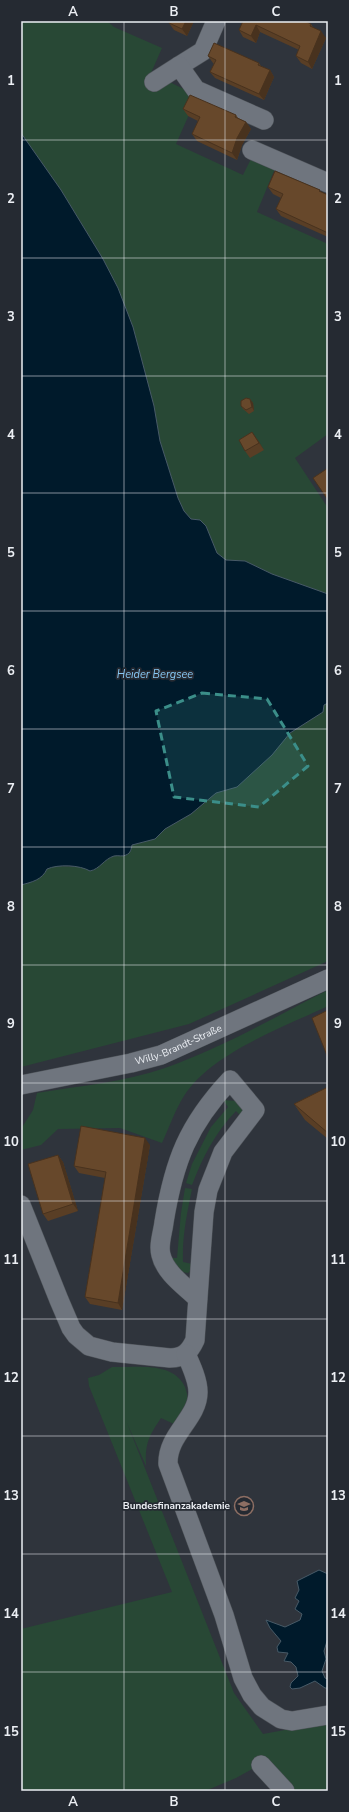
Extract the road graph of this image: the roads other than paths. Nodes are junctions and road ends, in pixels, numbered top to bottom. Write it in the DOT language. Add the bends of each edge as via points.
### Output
graph roads {
  1 [pos="216,21"];
  2 [pos="179,66"];
  3 [pos="154,82"];
  4 [pos="264,120"];
  5 [pos="252,150"];
  6 [pos="328,184"];
  7 [pos="328,979"];
  8 [pos="21,1085"];
  9 [pos="21,1205"];
  10 [pos="198,1299"];
  11 [pos="186,1354"];
  12 [pos="328,1715"];
  13 [pos="261,1765"];
  14 [pos="285,1791"];
  1 -- 2 [label="street" via="203,52"];
  2 -- 3 [label="street"];
  2 -- 4 [label="street" via="196,90"];
  5 -- 6 [label="street"];
  7 -- 8 [label="street, Willy-Brandt-Straße" via="161,1055"];
  9 -- 11 [label="street" via="71,1328 89,1346 116,1353 170,1358"];
  10 -- 10 [label="street" via="164,1263 160,1248 176,1167 191,1131 230,1080 255,1110 223,1152 208,1190"];
  10 -- 11 [label="street" via="196,1340"];
  11 -- 12 [label="street" via="198,1391 192,1412 169,1447 168,1464 224,1615 243,1678 262,1707 281,1719 292,1721"];
  13 -- 14 [label="street"];
}
